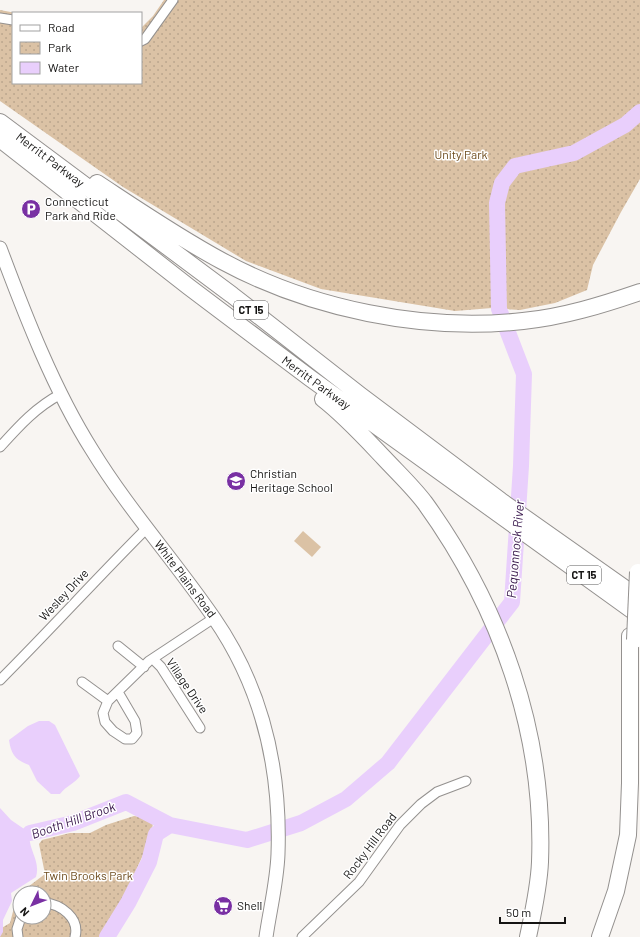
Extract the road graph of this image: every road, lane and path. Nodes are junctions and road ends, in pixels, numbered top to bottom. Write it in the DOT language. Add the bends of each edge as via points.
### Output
graph roads {
  1 [pos="173,0"];
  2 [pos="0,18"];
  3 [pos="12,20"];
  4 [pos="142,40"];
  5 [pos="0,123"];
  6 [pos="0,139"];
  7 [pos="2,257"];
  8 [pos="189,287"];
  9 [pos="640,292"];
  10 [pos="61,394"];
  11 [pos="0,447"];
  12 [pos="501,508"];
  13 [pos="147,528"];
  14 [pos="528,528"];
  15 [pos="639,568"];
  16 [pos="640,600"];
  17 [pos="640,616"];
  18 [pos="214,618"];
  19 [pos="633,638"];
  20 [pos="118,646"];
  21 [pos="153,659"];
  22 [pos="144,667"];
  23 [pos="0,680"];
  24 [pos="82,682"];
  25 [pos="118,692"];
  26 [pos="640,695"];
  27 [pos="108,701"];
  28 [pos="200,728"];
  29 [pos="466,781"];
  30 [pos="52,904"];
  31 [pos="18,925"];
  32 [pos="18,937"];
  33 [pos="75,937"];
  34 [pos="266,937"];
  35 [pos="302,937"];
  36 [pos="528,937"];
  37 [pos="600,937"];
  1 -- 4 [label="street"];
  2 -- 3 [label="street"];
  5 -- 9 [label="highway" via="223,261 259,278 336,305 376,314 423,320 486,324 523,322 583,310"];
  5 -- 12 [label="highway, Merritt Parkway / CT 15" via="232,295"];
  6 -- 8 [label="highway, Merritt Parkway / CT 15"];
  7 -- 10 [label="main road, White Plains Road"];
  8 -- 12 [label="highway, Merritt Parkway / CT 15" via="310,378"];
  8 -- 36 [label="highway" via="244,337 325,400 384,458 424,502 474,581 518,687 533,752 538,791 540,863"];
  10 -- 11 [label="street" via="45,402 27,417"];
  10 -- 13 [label="main road, White Plains Road" via="94,454"];
  12 -- 14 [label="highway, Merritt Parkway / CT 15"];
  13 -- 18 [label="main road, White Plains Road"];
  13 -- 23 [label="street, Wesley Drive"];
  14 -- 16 [label="highway, Merritt Parkway / CT 15"];
  14 -- 17 [label="highway, Merritt Parkway / CT 15"];
  15 -- 19 [label="highway, bridge"];
  18 -- 21 [label="street, Village Drive"];
  18 -- 34 [label="main road, White Plains Road" via="235,651 262,712 273,766 278,801 278,854"];
  19 -- 26 [label="highway"];
  19 -- 37 [label="highway" via="628,835 616,891"];
  20 -- 22 [label="street"];
  21 -- 22 [label="street, Village Drive"];
  21 -- 28 [label="street, Village Drive" via="161,667"];
  22 -- 25 [label="street, Village Drive"];
  24 -- 27 [label="street"];
  25 -- 27 [label="street, Village Drive"];
  25 -- 27 [label="street" via="135,721 137,732 132,739 125,739 105,722 103,713"];
  29 -- 35 [label="street, Rocky Hill Road" via="437,792 421,804 400,824 359,882"];
  30 -- 33 [label="street" via="63,908 70,915 76,932"];
  31 -- 32 [label="street"];
}
